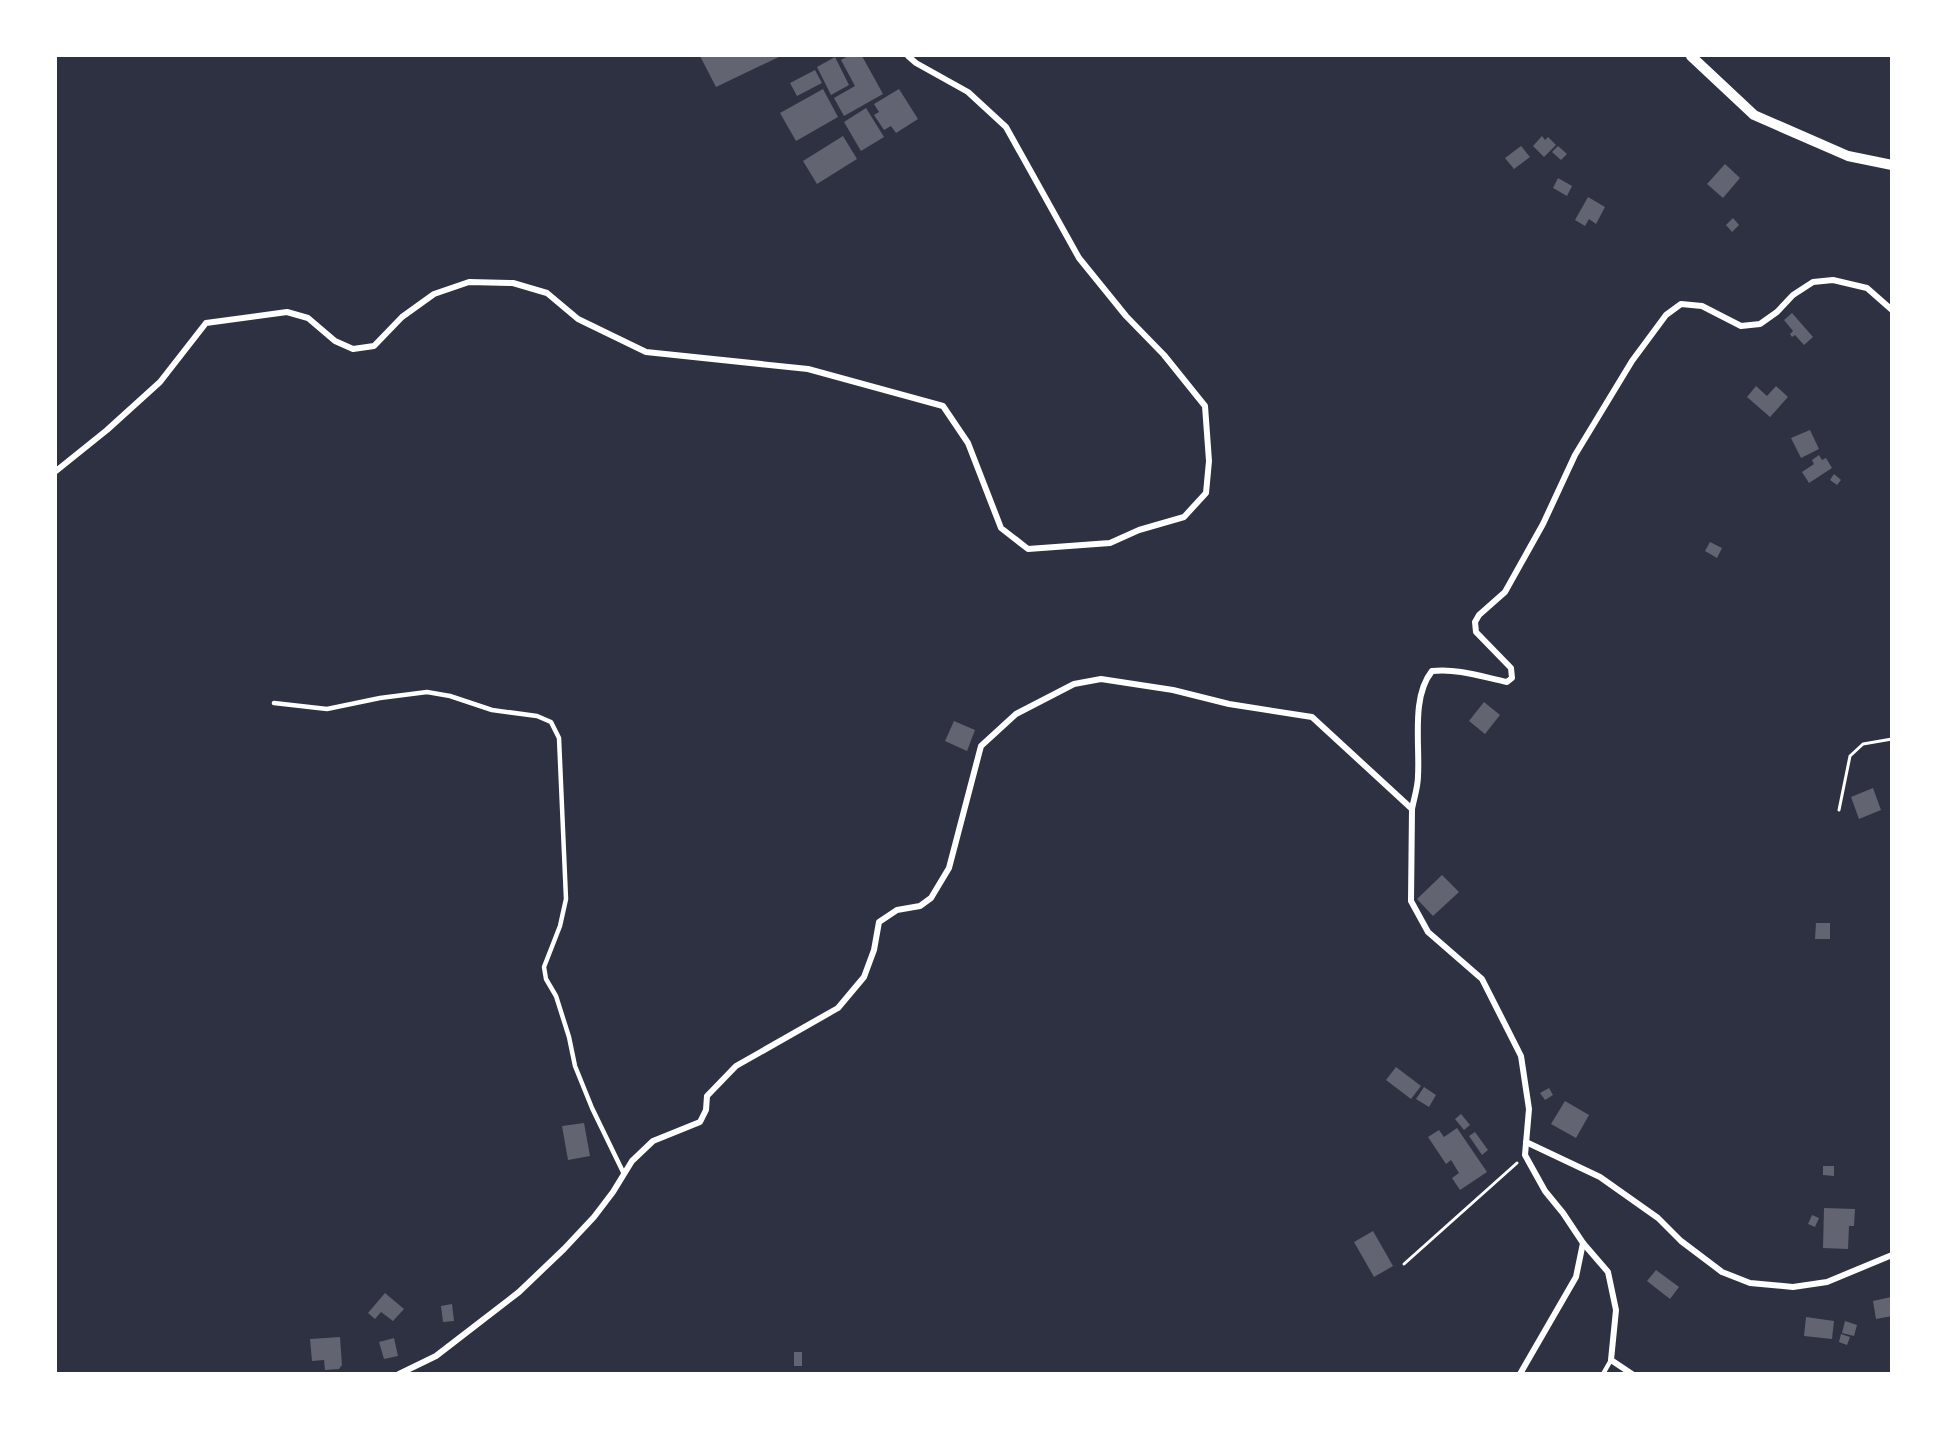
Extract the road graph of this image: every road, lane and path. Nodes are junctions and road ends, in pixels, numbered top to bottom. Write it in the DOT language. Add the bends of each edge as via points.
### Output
graph roads {
  1 [pos="908,56"];
  2 [pos="1691,56"];
  3 [pos="1892,165"];
  4 [pos="1892,310"];
  5 [pos="56,471"];
  6 [pos="274,703"];
  7 [pos="1892,739"];
  8 [pos="1412,809"];
  9 [pos="1839,810"];
  10 [pos="1526,1142"];
  11 [pos="1525,1155"];
  12 [pos="624,1174"];
  13 [pos="1583,1243"];
  14 [pos="1892,1255"];
  15 [pos="1404,1264"];
  16 [pos="1611,1360"];
  17 [pos="399,1374"];
  18 [pos="1520,1374"];
  19 [pos="1603,1374"];
  20 [pos="1632,1374"];
  1 -- 5 [label="street" via="968,92 1006,127 1079,258 1205,406 1209,460 1206,493 1184,517 1110,543 1028,549 1001,528 968,443 943,406 808,369 646,352 578,319 546,293 513,284 469,282 434,294 402,317 374,346 353,349 308,318 287,312 206,323 160,382"];
  2 -- 3 [label="street" via="1754,115 1848,156"];
  4 -- 8 [label="street" via="1867,288 1833,280 1813,282 1760,324 1741,326 1702,306 1681,303 1666,315 1632,361 1575,455 1543,524 1504,592 1475,622 1476,632 1511,668 1512,678 1507,682 1441,670 1432,671 1424,681 1419,701 1418,779"];
  6 -- 12 [label="lane" via="327,709 428,692 551,722 560,738 566,899 544,967 575,1066"];
  7 -- 9 [label="path" via="1863,744 1850,756"];
  8 -- 10 [label="street" via="1411,901 1428,932 1482,979 1521,1056 1529,1110"];
  8 -- 12 [label="street" via="1312,717 1101,679 1074,684 1016,714 981,746 949,868 931,898 920,906 897,910 879,922 864,977 838,1008 736,1066 707,1096 700,1122 653,1141"];
  10 -- 11 [label="street"];
  10 -- 14 [label="street" via="1600,1177 1658,1218 1722,1272 1750,1283 1793,1287 1827,1282"];
  11 -- 13 [label="street" via="1545,1191"];
  11 -- 15 [label="path"];
  12 -- 17 [label="street" via="594,1217 519,1292 436,1356"];
  13 -- 16 [label="street" via="1608,1272 1616,1310"];
  13 -- 18 [label="street" via="1576,1277"];
  16 -- 19 [label="lane"];
  16 -- 20 [label="street"];
}
